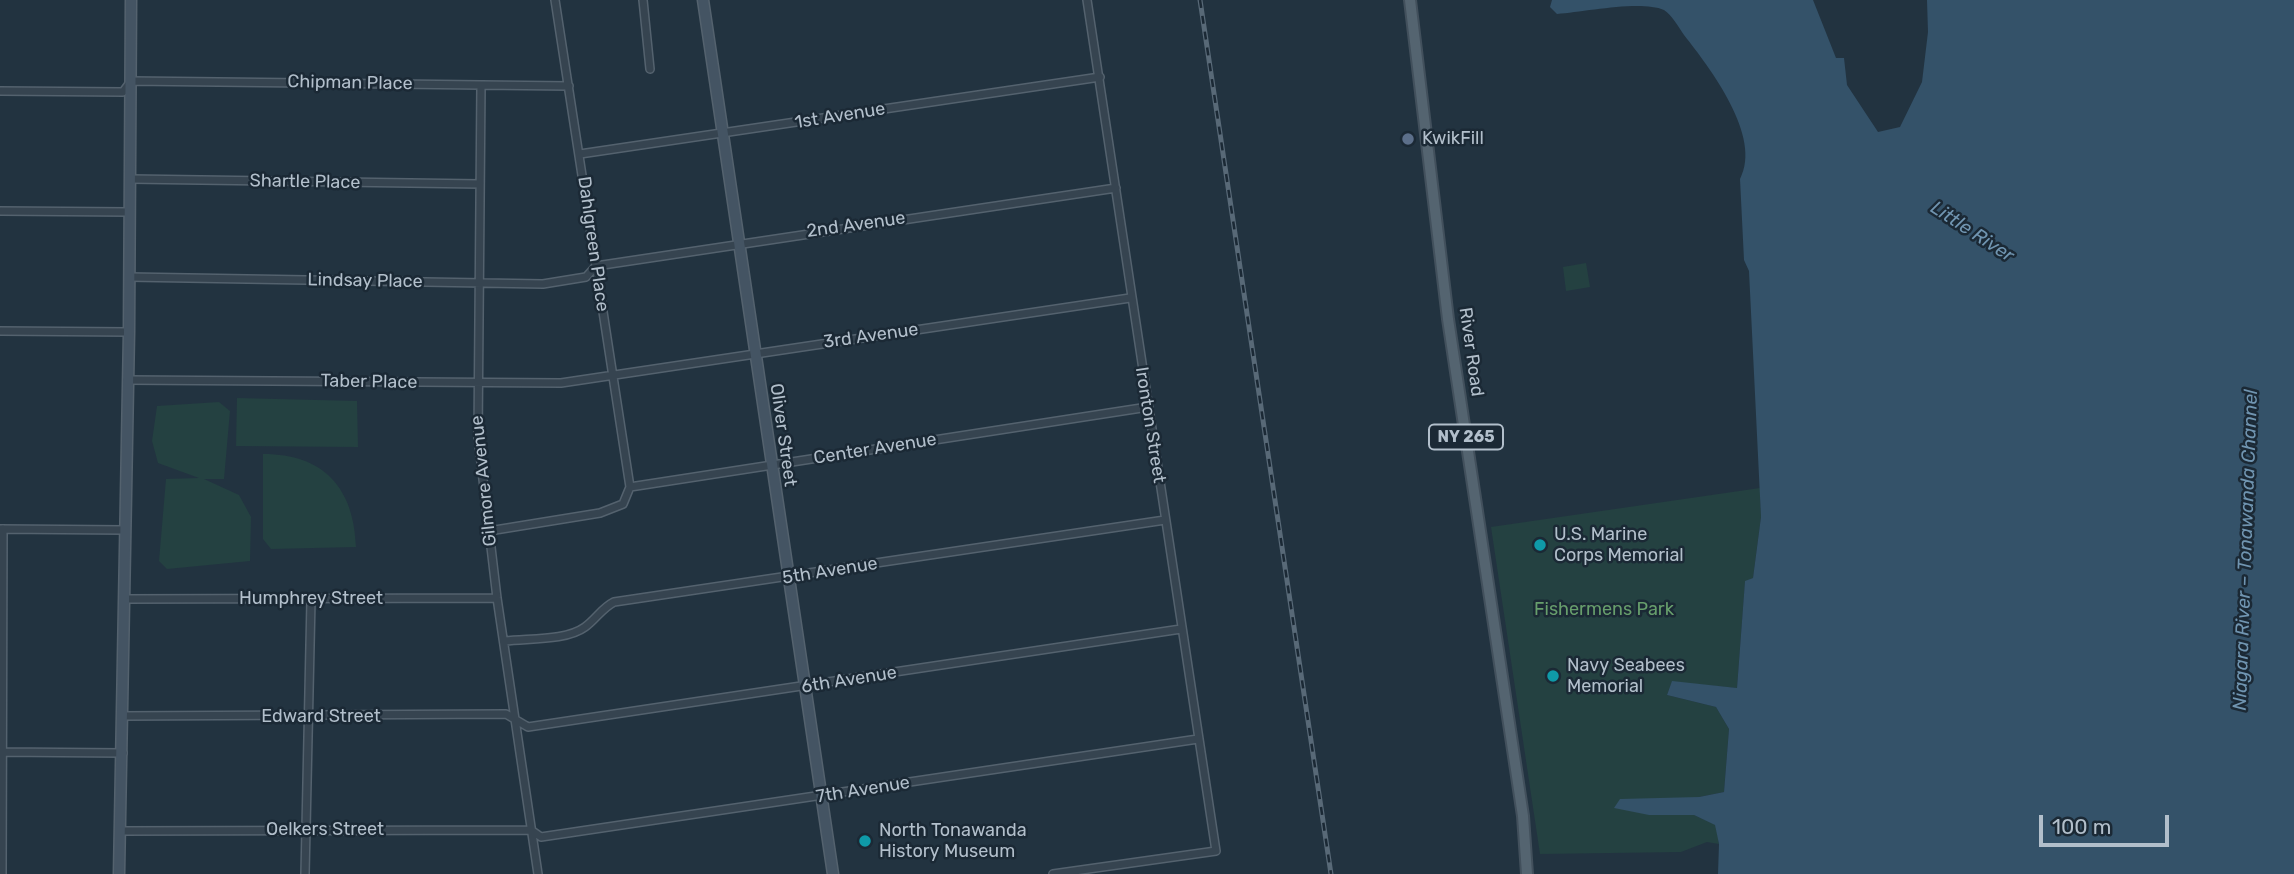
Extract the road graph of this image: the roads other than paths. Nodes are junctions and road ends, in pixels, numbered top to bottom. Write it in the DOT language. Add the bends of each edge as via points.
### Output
graph roads {
  1 [pos="131,0"];
  2 [pos="555,0"];
  3 [pos="643,0"];
  4 [pos="703,0"];
  5 [pos="1087,0"];
  6 [pos="1410,0"];
  7 [pos="650,69"];
  8 [pos="1100,77"];
  9 [pos="131,81"];
  10 [pos="481,85"];
  11 [pos="569,86"];
  12 [pos="0,91"];
  13 [pos="723,133"];
  14 [pos="580,154"];
  15 [pos="131,180"];
  16 [pos="480,184"];
  17 [pos="1116,188"];
  18 [pos="0,211"];
  19 [pos="129,212"];
  20 [pos="738,243"];
  21 [pos="596,266"];
  22 [pos="129,277"];
  23 [pos="479,283"];
  24 [pos="1130,298"];
  25 [pos="0,331"];
  26 [pos="129,332"];
  27 [pos="755,353"];
  28 [pos="611,375"];
  29 [pos="127,380"];
  30 [pos="476,383"];
  31 [pos="1148,407"];
  32 [pos="771,465"];
  33 [pos="630,487"];
  34 [pos="1165,520"];
  35 [pos="1,529"];
  36 [pos="125,530"];
  37 [pos="489,531"];
  38 [pos="788,577"];
  39 [pos="497,598"];
  40 [pos="124,599"];
  41 [pos="311,600"];
  42 [pos="1181,629"];
  43 [pos="505,641"];
  44 [pos="805,687"];
  45 [pos="122,716"];
  46 [pos="308,718"];
  47 [pos="517,722"];
  48 [pos="1198,738"];
  49 [pos="1,752"];
  50 [pos="123,753"];
  51 [pos="821,797"];
  52 [pos="307,830"];
  53 [pos="531,830"];
  54 [pos="119,831"];
  55 [pos="2,874"];
  56 [pos="119,874"];
  57 [pos="306,874"];
  58 [pos="538,874"];
  59 [pos="833,874"];
  60 [pos="1053,874"];
  61 [pos="1527,874"];
  1 -- 9 [label="main road"];
  2 -- 11 [label="street, Dahlgreen Place"];
  3 -- 7 [label="street"];
  4 -- 13 [label="main road, Oliver Street"];
  5 -- 8 [label="street, Ironton Street"];
  6 -- 61 [label="main road, River Road / NY 265" via="1448,319 1521,802"];
  8 -- 13 [label="street, 1st Avenue"];
  8 -- 17 [label="street, Ironton Street"];
  9 -- 10 [label="street, Chipman Place"];
  9 -- 12 [label="street" via="123,92"];
  9 -- 15 [label="main road"];
  10 -- 11 [label="street, Chipman Place"];
  10 -- 16 [label="street, Gilmore Avenue"];
  11 -- 14 [label="street, Dahlgreen Place"];
  13 -- 14 [label="street, 1st Avenue"];
  13 -- 20 [label="main road, Oliver Street"];
  14 -- 21 [label="street, Dahlgreen Place"];
  15 -- 16 [label="street, Shartle Place"];
  15 -- 19 [label="main road"];
  16 -- 23 [label="street, Gilmore Avenue"];
  17 -- 20 [label="street, 2nd Avenue"];
  17 -- 24 [label="street, Ironton Street"];
  18 -- 19 [label="street"];
  19 -- 22 [label="main road"];
  20 -- 21 [label="street, 2nd Avenue"];
  20 -- 27 [label="main road, Oliver Street"];
  21 -- 23 [label="street, Lindsay Place" via="586,277 543,284"];
  21 -- 28 [label="street, Dahlgreen Place"];
  22 -- 23 [label="street, Lindsay Place"];
  22 -- 26 [label="main road"];
  23 -- 30 [label="street, Gilmore Avenue"];
  24 -- 27 [label="street, 3rd Avenue"];
  24 -- 31 [label="street, Ironton Street"];
  25 -- 26 [label="street"];
  26 -- 29 [label="main road"];
  27 -- 28 [label="street, 3rd Avenue"];
  27 -- 32 [label="main road, Oliver Street"];
  28 -- 30 [label="street, Taber Place" via="561,383"];
  28 -- 33 [label="street, Dahlgreen Place"];
  29 -- 30 [label="street, Taber Place"];
  29 -- 36 [label="main road"];
  30 -- 37 [label="street, Gilmore Avenue"];
  31 -- 32 [label="street, Center Avenue"];
  31 -- 34 [label="street, Ironton Street"];
  32 -- 33 [label="street, Center Avenue"];
  32 -- 38 [label="main road, Oliver Street"];
  33 -- 37 [label="street" via="623,504 600,513"];
  34 -- 38 [label="street, 5th Avenue"];
  34 -- 42 [label="street, Ironton Street"];
  35 -- 36 [label="street"];
  35 -- 49 [label="street"];
  36 -- 40 [label="main road"];
  37 -- 39 [label="street, Gilmore Avenue"];
  38 -- 43 [label="street, 5th Avenue" via="614,602 573,633"];
  38 -- 44 [label="main road, Oliver Street"];
  39 -- 41 [label="street, Humphrey Street"];
  39 -- 43 [label="street, Gilmore Avenue"];
  40 -- 41 [label="street, Humphrey Street"];
  40 -- 45 [label="main road"];
  41 -- 46 [label="street"];
  42 -- 44 [label="street, 6th Avenue"];
  42 -- 48 [label="street, Ironton Street"];
  43 -- 47 [label="street, Gilmore Avenue"];
  44 -- 47 [label="street, 6th Avenue" via="528,727"];
  44 -- 51 [label="main road, Oliver Street"];
  45 -- 46 [label="street, Edward Street"];
  45 -- 50 [label="main road"];
  46 -- 47 [label="street, Edward Street" via="506,714"];
  46 -- 52 [label="street"];
  47 -- 53 [label="street, Gilmore Avenue"];
  48 -- 51 [label="street, 7th Avenue"];
  48 -- 60 [label="street, Ironton Street" via="1216,851"];
  49 -- 50 [label="street"];
  49 -- 55 [label="street"];
  50 -- 54 [label="main road"];
  51 -- 53 [label="street, 7th Avenue" via="541,837"];
  51 -- 59 [label="main road, Oliver Street"];
  52 -- 53 [label="street, Oelkers Street"];
  52 -- 54 [label="street, Oelkers Street"];
  52 -- 57 [label="street"];
  53 -- 58 [label="street, Gilmore Avenue"];
  54 -- 56 [label="main road"];
}
